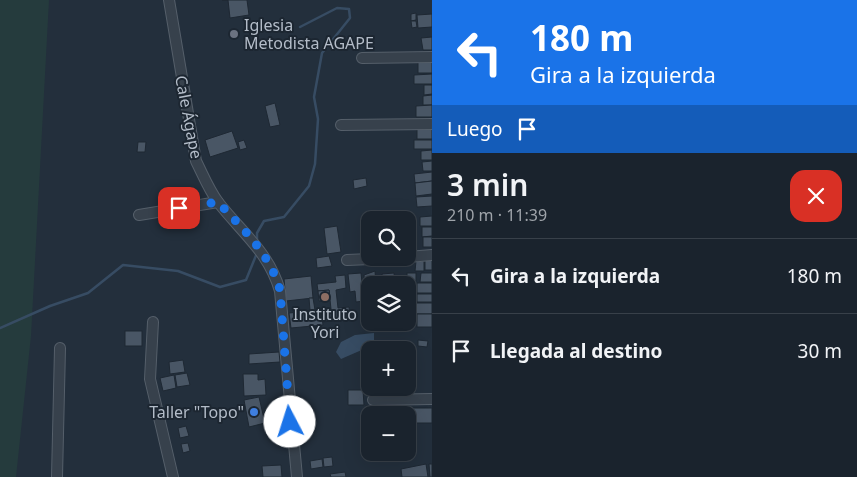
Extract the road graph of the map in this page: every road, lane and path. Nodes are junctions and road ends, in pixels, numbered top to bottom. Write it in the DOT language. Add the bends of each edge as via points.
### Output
graph roads {
  1 [pos="169,0"];
  2 [pos="432,57"];
  3 [pos="362,58"];
  4 [pos="432,124"];
  5 [pos="342,125"];
  6 [pos="218,202"];
  7 [pos="139,215"];
  8 [pos="432,255"];
  9 [pos="416,256"];
  10 [pos="361,259"];
  11 [pos="347,260"];
  12 [pos="153,322"];
  13 [pos="60,348"];
  14 [pos="432,399"];
  15 [pos="373,400"];
  16 [pos="57,477"];
  17 [pos="172,477"];
  18 [pos="296,477"];
  1 -- 6 [label="street, Cale Ágape" via="196,161"];
  2 -- 3 [label="street"];
  4 -- 5 [label="street"];
  6 -- 7 [label="street"];
  6 -- 18 [label="street, Cale Ágape" via="264,253 275,272 280,290"];
  8 -- 9 [label="street"];
  10 -- 11 [label="street"];
  12 -- 17 [label="street" via="150,379"];
  13 -- 16 [label="street"];
  14 -- 15 [label="street"];
}
